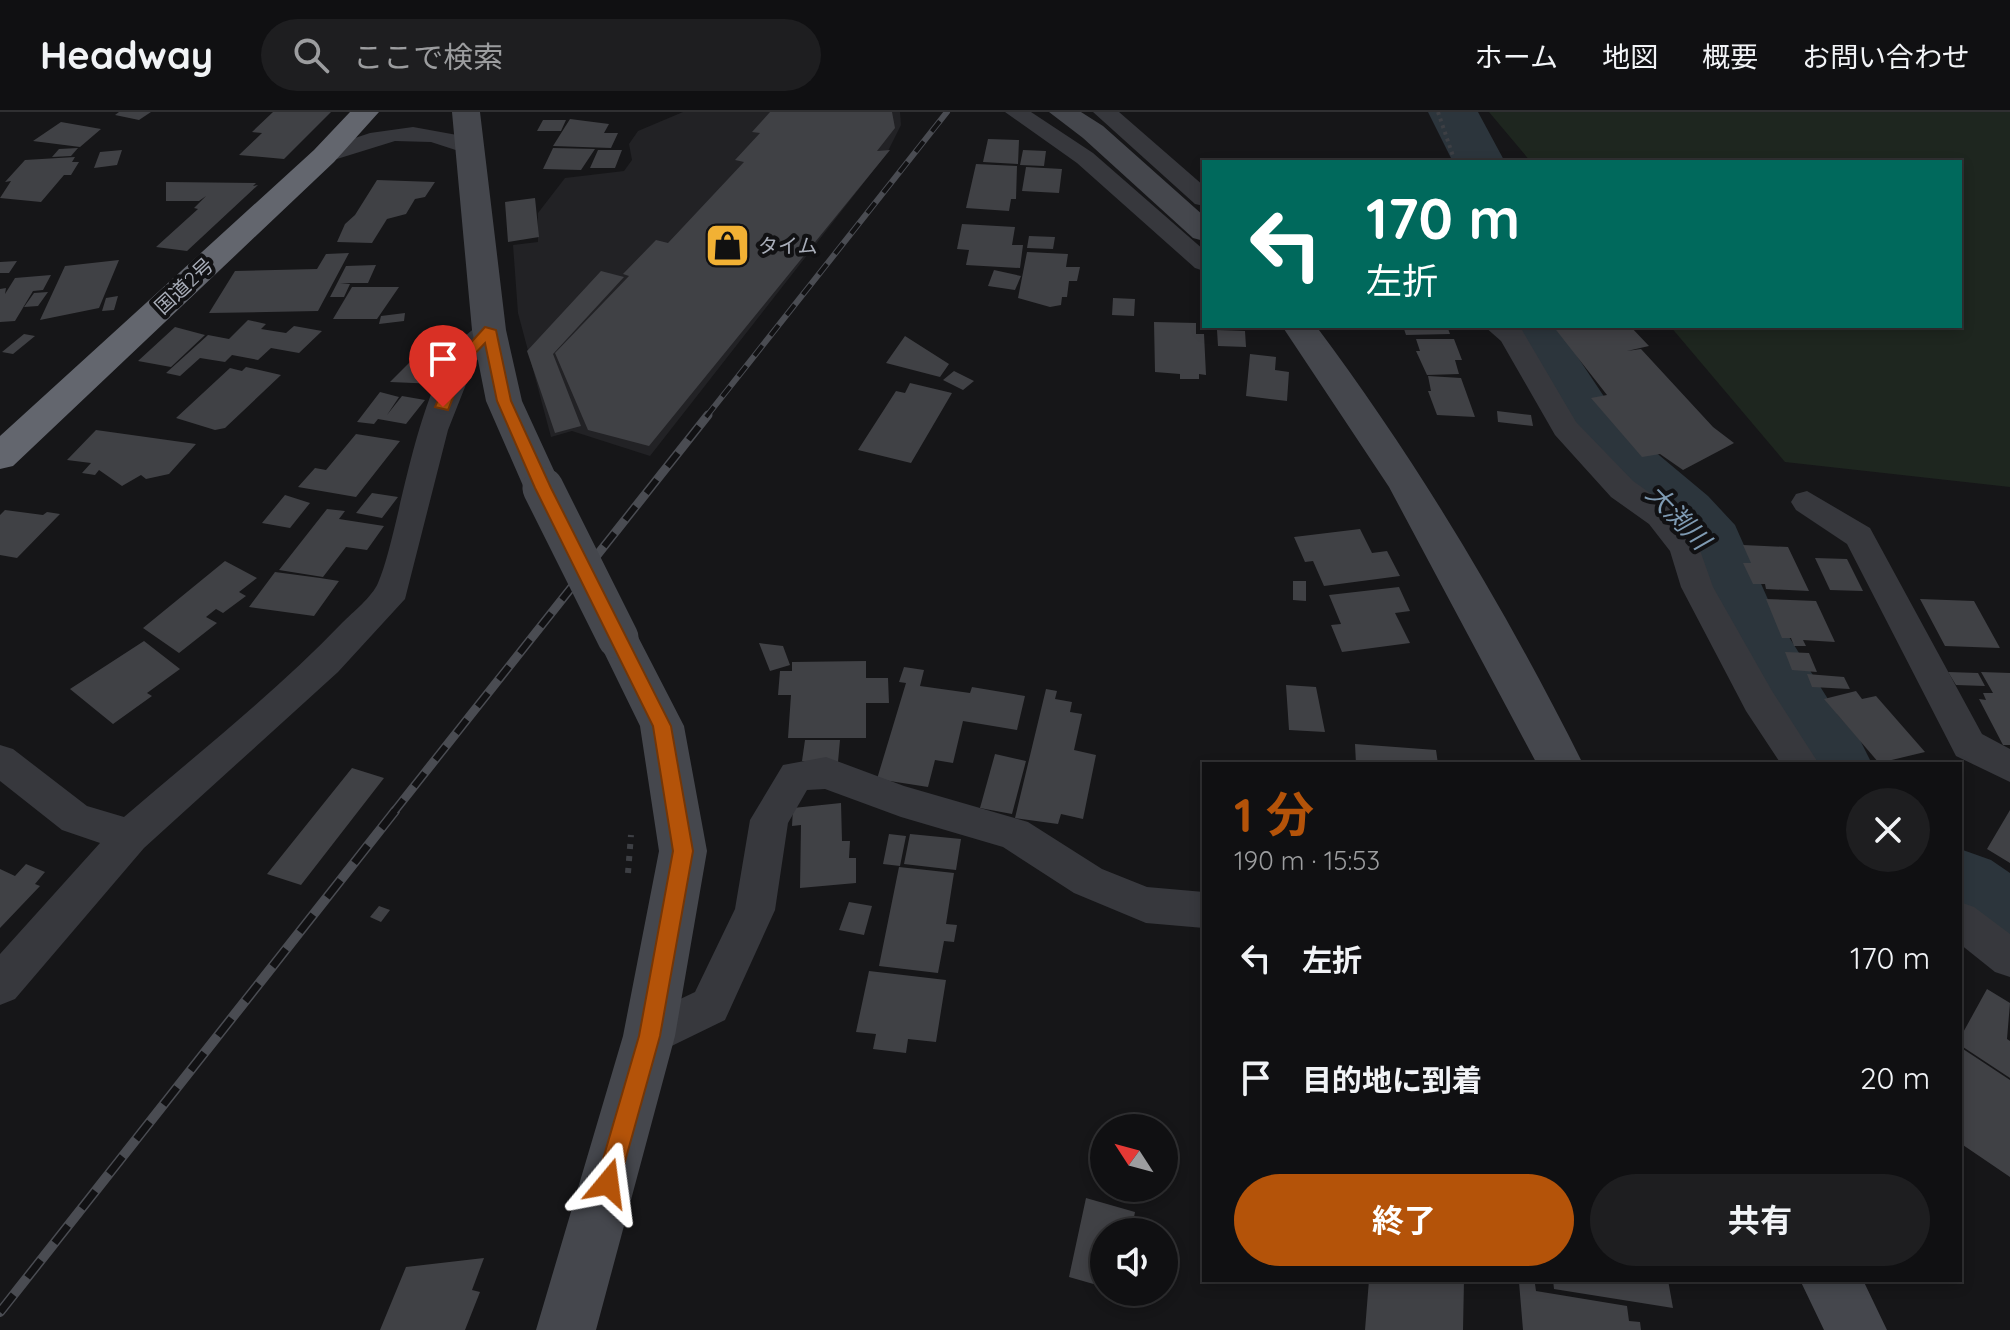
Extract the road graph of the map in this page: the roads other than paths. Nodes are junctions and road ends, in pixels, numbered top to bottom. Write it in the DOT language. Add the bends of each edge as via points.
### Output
graph roads {
  1 [pos="365,112"];
  2 [pos="466,112"];
  3 [pos="1016,112"];
  4 [pos="1063,112"];
  5 [pos="1104,112"];
  6 [pos="468,147"];
  7 [pos="324,156"];
  8 [pos="1202,197"];
  9 [pos="1202,230"];
  10 [pos="1202,261"];
  11 [pos="1301,328"];
  12 [pos="1501,328"];
  13 [pos="489,330"];
  14 [pos="0,457"];
  15 [pos="1807,502"];
  16 [pos="0,760"];
  17 [pos="1559,762"];
  18 [pos="1800,762"];
  19 [pos="2010,767"];
  20 [pos="130,836"];
  21 [pos="1202,910"];
  22 [pos="1962,922"];
  23 [pos="2010,958"];
  24 [pos="0,985"];
  25 [pos="649,1036"];
  26 [pos="1831,1282"];
  27 [pos="566,1330"];
  28 [pos="1857,1330"];
  1 -- 7 [label="highway, 国道2号"];
  2 -- 6 [label="street"];
  3 -- 10 [label="street" via="1085,158"];
  4 -- 9 [label="street" via="1093,132"];
  5 -- 8 [label="street"];
  6 -- 7 [label="street" via="425,132 398,132"];
  6 -- 13 [label="street"];
  7 -- 14 [label="highway, 国道2号"];
  11 -- 17 [label="street" via="1355,399 1453,560"];
  12 -- 18 [label="street" via="1512,336 1565,428 1622,489 1660,516 1685,547 1697,587 1759,701"];
  13 -- 20 [label="street" via="461,361 433,430 393,590 326,662"];
  13 -- 25 [label="street, bridge" via="504,401 662,726 683,851"];
  15 -- 19 [label="street" via="1859,536 1969,745"];
  16 -- 20 [label="street" via="75,818"];
  20 -- 24 [label="street"];
  21 -- 25 [label="street" via="1146,905 1088,881 1014,834 826,773 796,776 769,820 755,910 710,1006"];
  22 -- 23 [label="street"];
  25 -- 27 [label="street"];
  26 -- 28 [label="street"];
}
